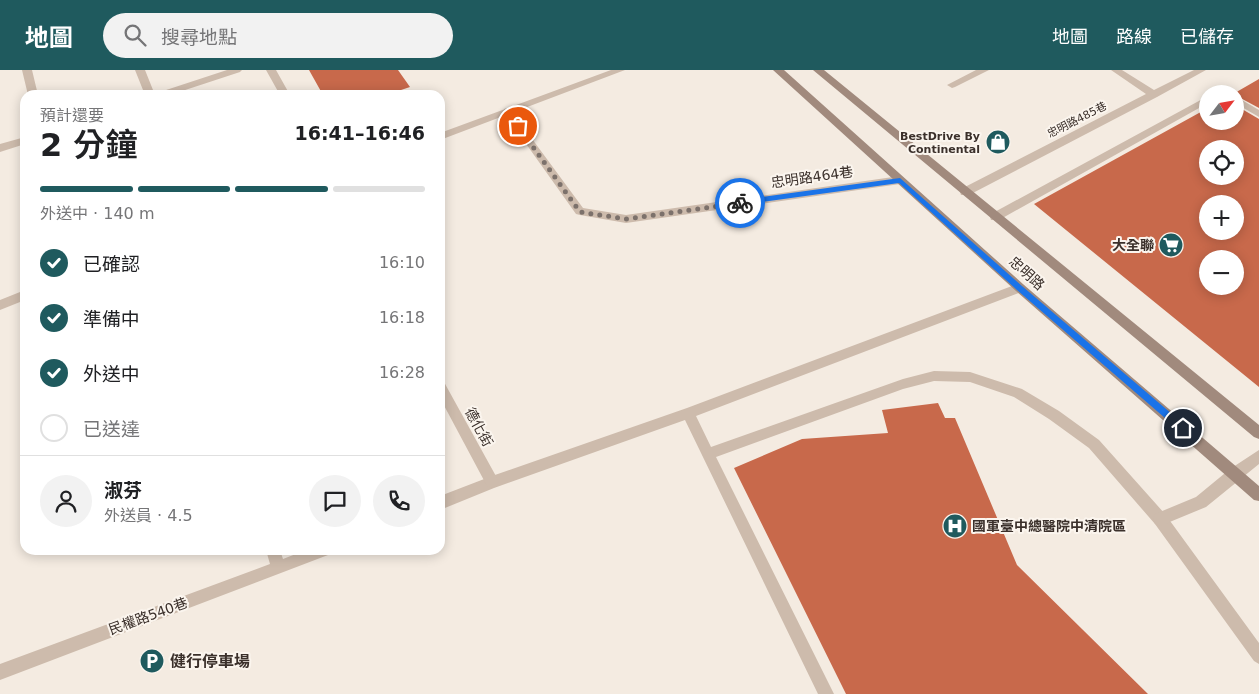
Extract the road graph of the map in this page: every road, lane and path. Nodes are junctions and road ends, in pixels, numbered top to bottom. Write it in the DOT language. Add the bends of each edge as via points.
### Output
graph roads {
  1 [pos="27,70"];
  2 [pos="140,70"];
  3 [pos="237,70"];
  4 [pos="270,70"];
  5 [pos="620,70"];
  6 [pos="778,70"];
  7 [pos="818,70"];
  8 [pos="984,70"];
  9 [pos="1116,70"];
  10 [pos="1201,70"];
  11 [pos="952,85"];
  12 [pos="32,90"];
  13 [pos="148,90"];
  14 [pos="175,90"];
  15 [pos="282,90"];
  16 [pos="1154,95"];
  17 [pos="1199,104"];
  18 [pos="1244,105"];
  19 [pos="507,111"];
  20 [pos="1259,114"];
  21 [pos="445,135"];
  22 [pos="20,142"];
  23 [pos="0,148"];
  24 [pos="900,180"];
  25 [pos="965,192"];
  26 [pos="995,217"];
  27 [pos="1020,288"];
  28 [pos="20,297"];
  29 [pos="0,305"];
  30 [pos="445,395"];
  31 [pos="688,412"];
  32 [pos="1259,433"];
  33 [pos="708,454"];
  34 [pos="1259,456"];
  35 [pos="1234,473"];
  36 [pos="492,482"];
  37 [pos="1259,495"];
  38 [pos="445,501"];
  39 [pos="1160,519"];
  40 [pos="275,555"];
  41 [pos="312,555"];
  42 [pos="279,568"];
  43 [pos="1259,656"];
  44 [pos="0,672"];
  45 [pos="826,694"];
  1 -- 12 [label="street"];
  2 -- 13 [label="street"];
  3 -- 14 [label="street"];
  4 -- 15 [label="street"];
  5 -- 19 [label="street"];
  6 -- 24 [label="main road, 忠明路"];
  7 -- 25 [label="main road, 忠明路"];
  8 -- 11 [label="street"];
  9 -- 16 [label="street"];
  10 -- 16 [label="street, 忠明路485巷"];
  16 -- 25 [label="street, 忠明路485巷"];
  17 -- 26 [label="street"];
  18 -- 20 [label="street"];
  19 -- 21 [label="street"];
  19 -- 24 [label="street, 忠明路464巷" via="580,212 626,219"];
  22 -- 23 [label="street"];
  24 -- 27 [label="main road, 忠明路"];
  25 -- 26 [label="main road, 忠明路"];
  26 -- 32 [label="main road, 忠明路"];
  27 -- 31 [label="street"];
  27 -- 35 [label="main road, 忠明路"];
  28 -- 29 [label="street"];
  30 -- 36 [label="street, 德化街"];
  31 -- 33 [label="street"];
  31 -- 36 [label="street"];
  33 -- 39 [label="street" via="903,384 934,376 970,377 1018,393 1094,444"];
  33 -- 45 [label="street"];
  34 -- 35 [label="street"];
  35 -- 37 [label="main road, 忠明路"];
  35 -- 39 [label="street" via="1200,502"];
  36 -- 38 [label="street"];
  39 -- 43 [label="street"];
  40 -- 42 [label="street"];
  41 -- 42 [label="street, 民權路540巷"];
  42 -- 44 [label="street, 民權路540巷"];
}
